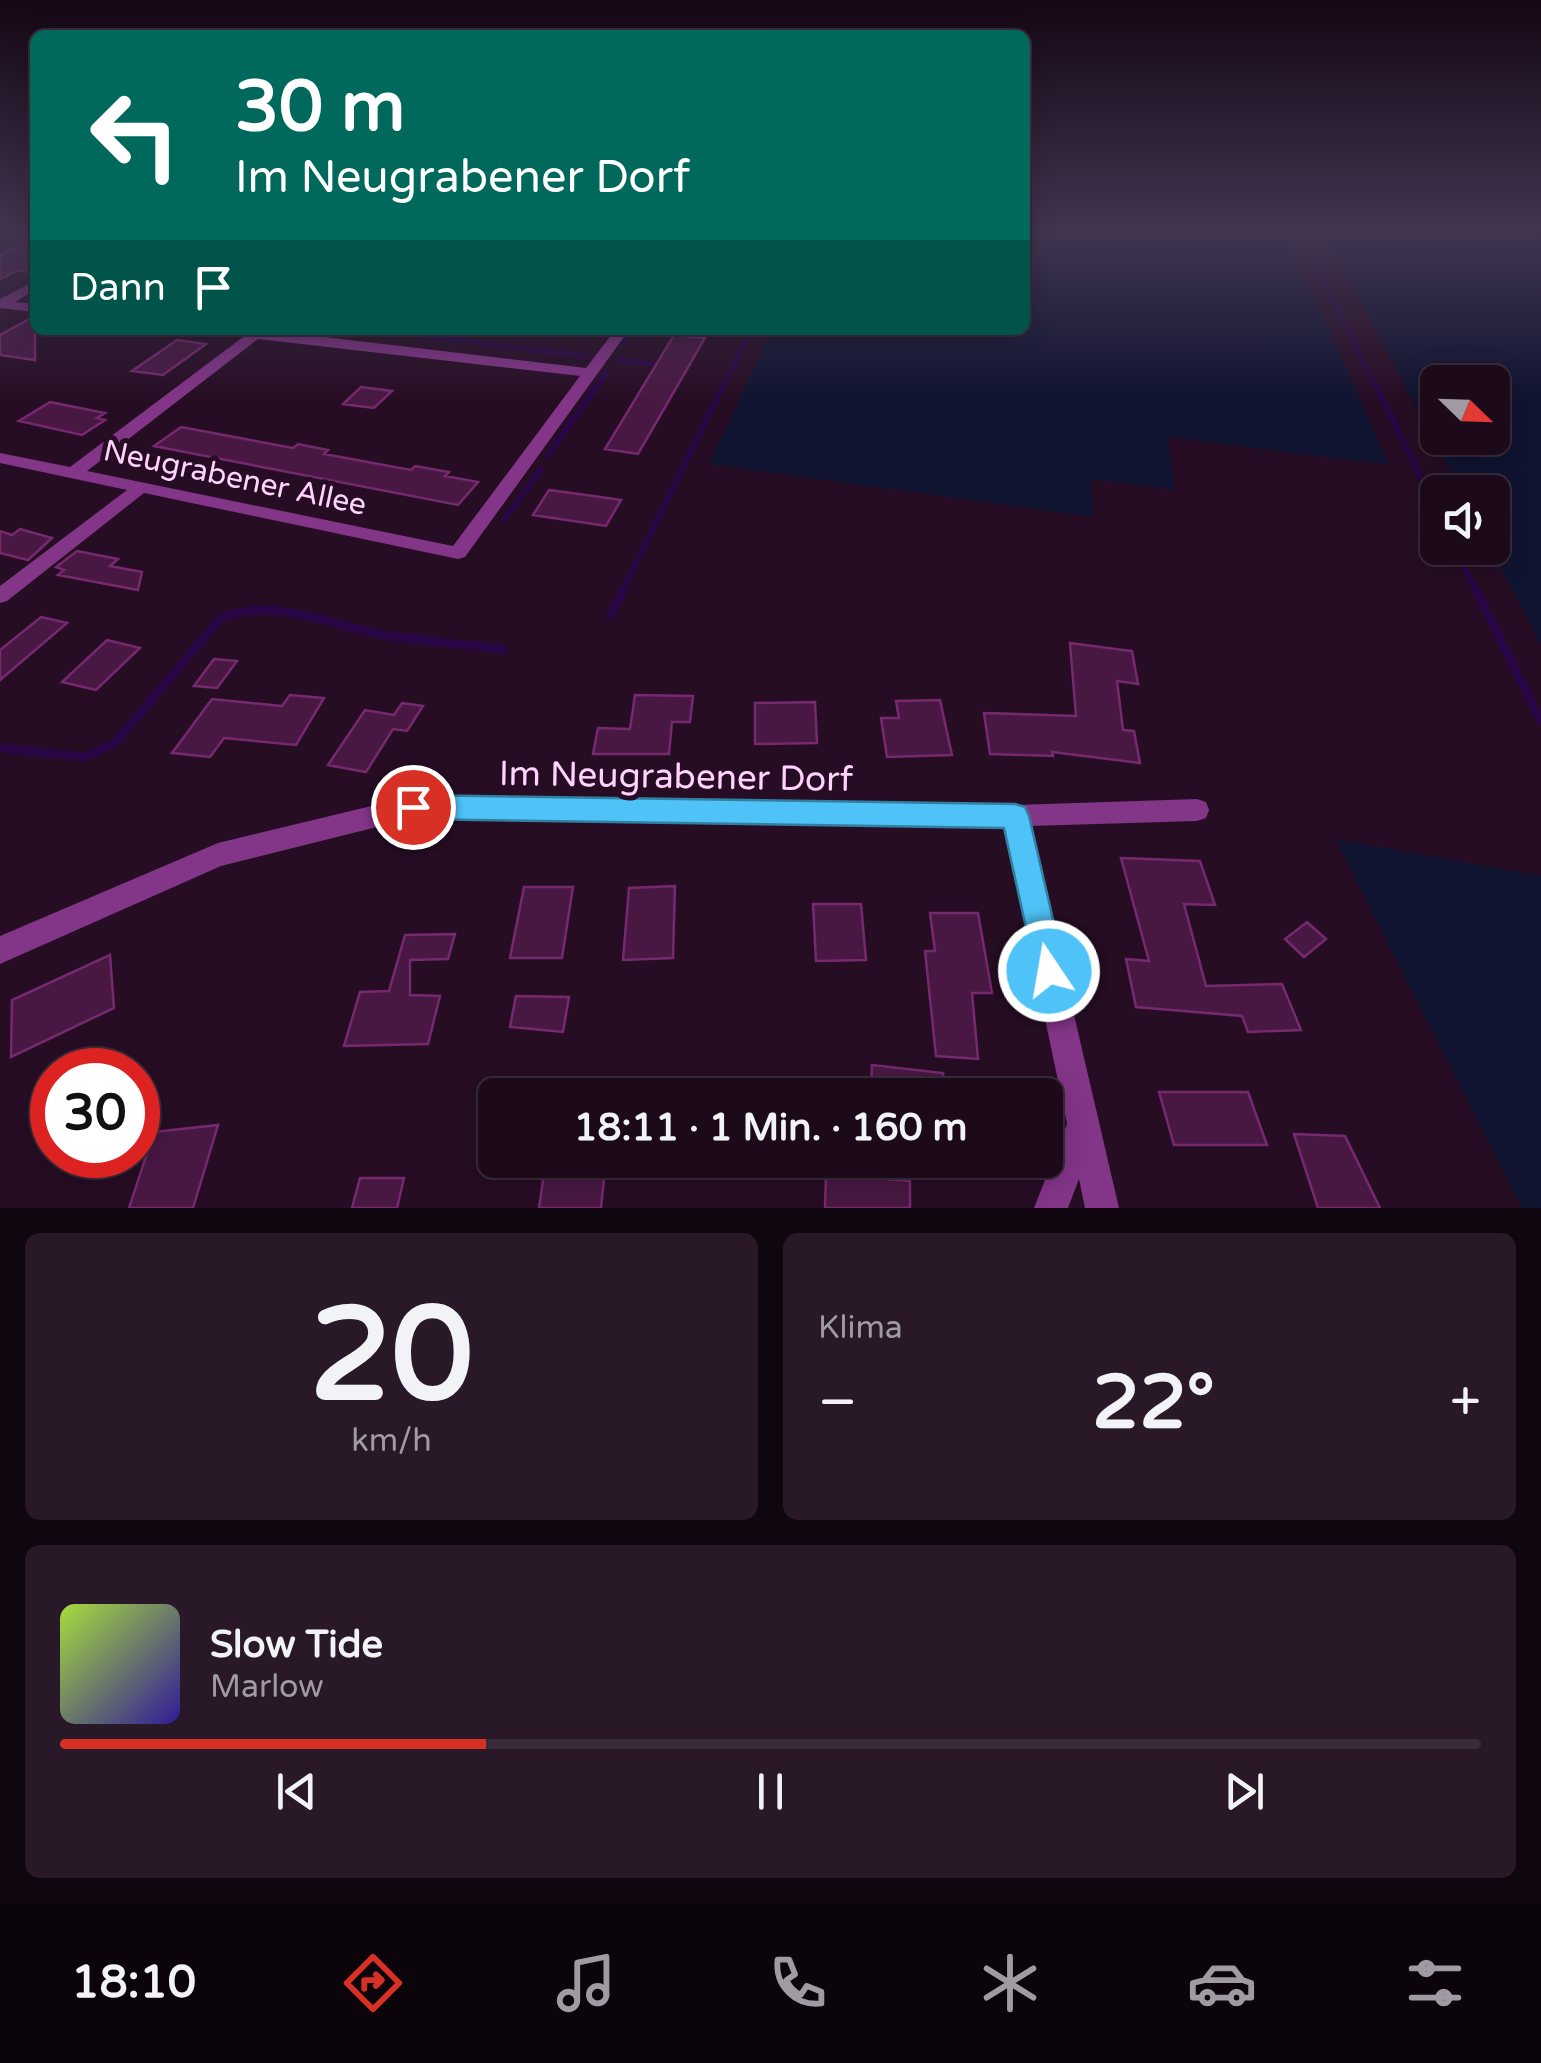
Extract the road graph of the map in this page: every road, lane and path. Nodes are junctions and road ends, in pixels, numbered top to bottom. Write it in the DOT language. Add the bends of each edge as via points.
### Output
graph roads {
  1 [pos="29,288"];
  2 [pos="0,304"];
  3 [pos="30,307"];
  4 [pos="256,335"];
  5 [pos="282,335"];
  6 [pos="392,335"];
  7 [pos="618,335"];
  8 [pos="378,348"];
  9 [pos="589,373"];
  10 [pos="4,462"];
  11 [pos="73,473"];
  12 [pos="141,487"];
  13 [pos="0,596"];
  14 [pos="1196,810"];
  15 [pos="1015,816"];
  16 [pos="0,950"];
  17 [pos="1083,1126"];
  18 [pos="1051,1208"];
  19 [pos="1102,1208"];
  1 -- 2 [label="street"];
  2 -- 3 [label="street"];
  4 -- 11 [label="street"];
  5 -- 8 [label="street"];
  6 -- 8 [label="street"];
  7 -- 9 [label="street"];
  8 -- 9 [label="street"];
  9 -- 12 [label="street, Neugrabener Allee" via="458,553"];
  10 -- 11 [label="street, Neugrabener Allee"];
  11 -- 12 [label="street, Neugrabener Allee"];
  12 -- 13 [label="street"];
  14 -- 15 [label="street, Im Neugrabener Dorf"];
  15 -- 16 [label="street, Im Neugrabener Dorf" via="413,807 218,855"];
  15 -- 17 [label="street"];
  17 -- 18 [label="street"];
  17 -- 19 [label="street"];
}
